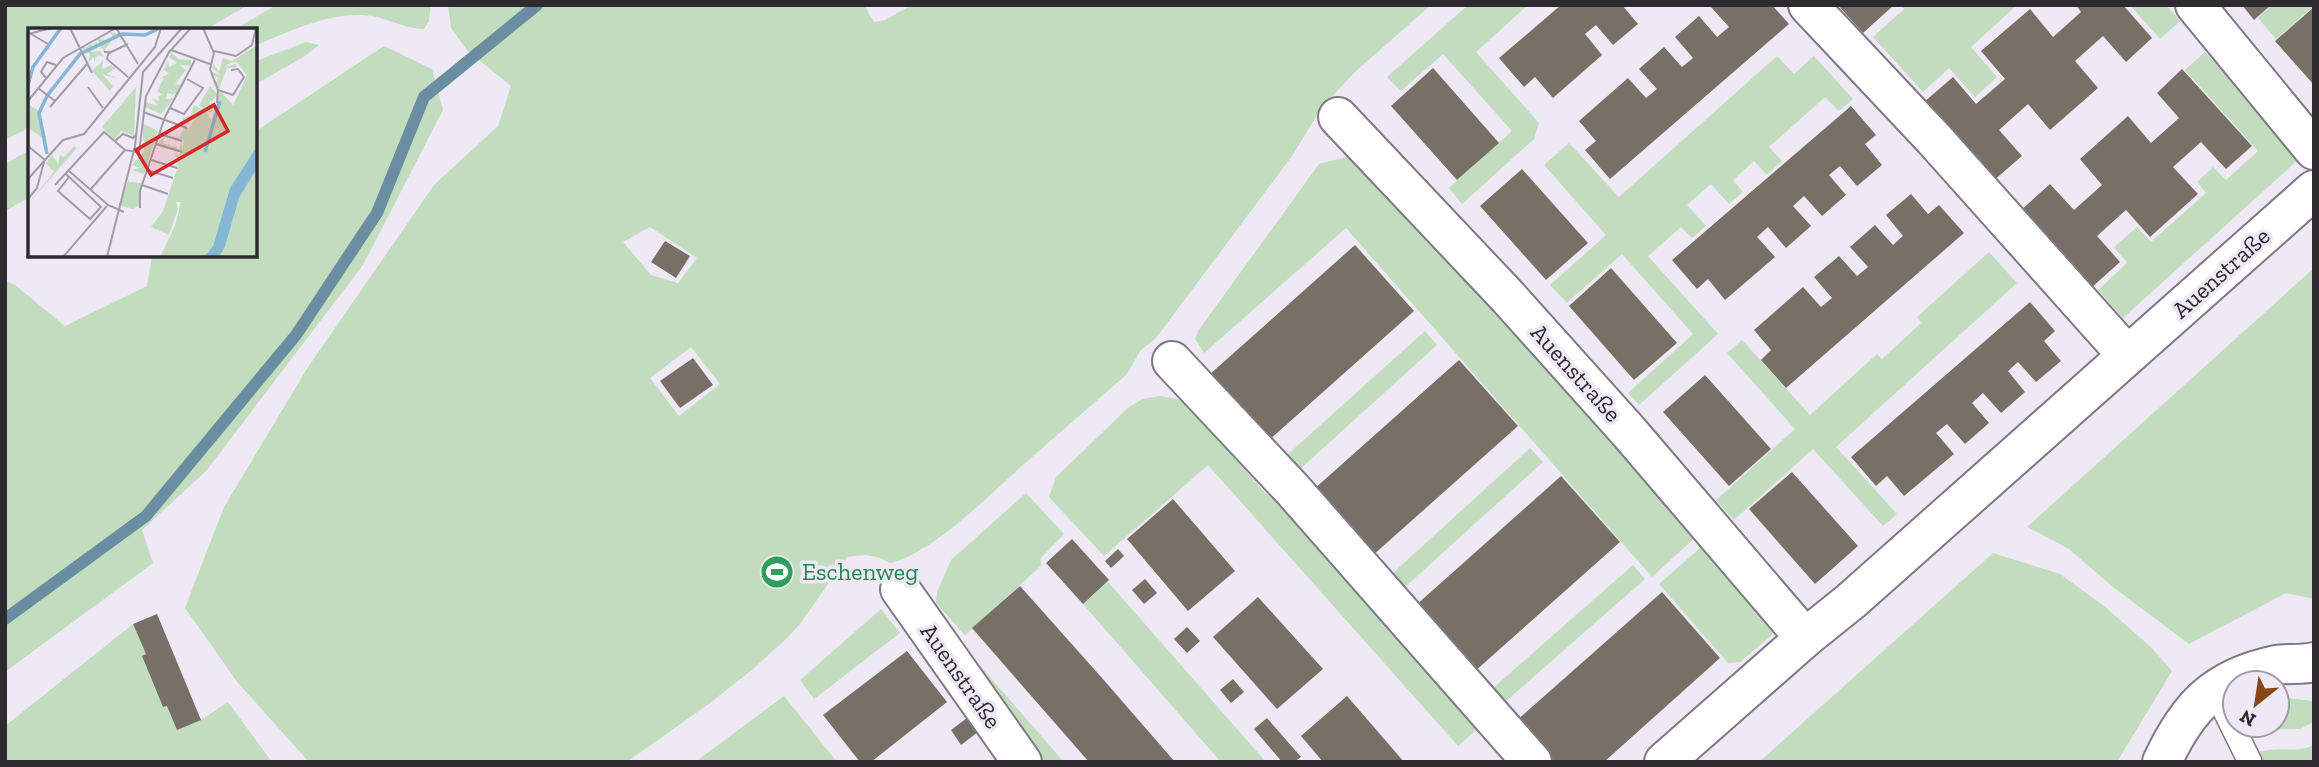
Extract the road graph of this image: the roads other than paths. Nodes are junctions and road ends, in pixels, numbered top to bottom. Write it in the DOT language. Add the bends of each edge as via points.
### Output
graph roads {
  1 [pos="1808,5"];
  2 [pos="2194,5"];
  3 [pos="1338,117"];
  4 [pos="2314,150"];
  5 [pos="2314,190"];
  6 [pos="2127,355"];
  7 [pos="1172,361"];
  8 [pos="900,589"];
  9 [pos="1805,638"];
  10 [pos="2313,665"];
  11 [pos="2214,690"];
  12 [pos="1022,762"];
  13 [pos="1532,762"];
  14 [pos="1664,762"];
  15 [pos="2162,762"];
  16 [pos="2250,762"];
  1 -- 6 [label="street"];
  2 -- 4 [label="street"];
  3 -- 9 [label="street, Auenstraße" via="1508,297"];
  5 -- 6 [label="street, Auenstraße"];
  6 -- 9 [label="street, Auenstraße"];
  7 -- 13 [label="street" via="1293,490"];
  8 -- 12 [label="street, Auenstraße"];
  9 -- 14 [label="street, Auenstraße"];
  10 -- 11 [label="street" via="2280,664 2250,671"];
  11 -- 15 [label="street" via="2189,715"];
  11 -- 16 [label="lane"];
}
